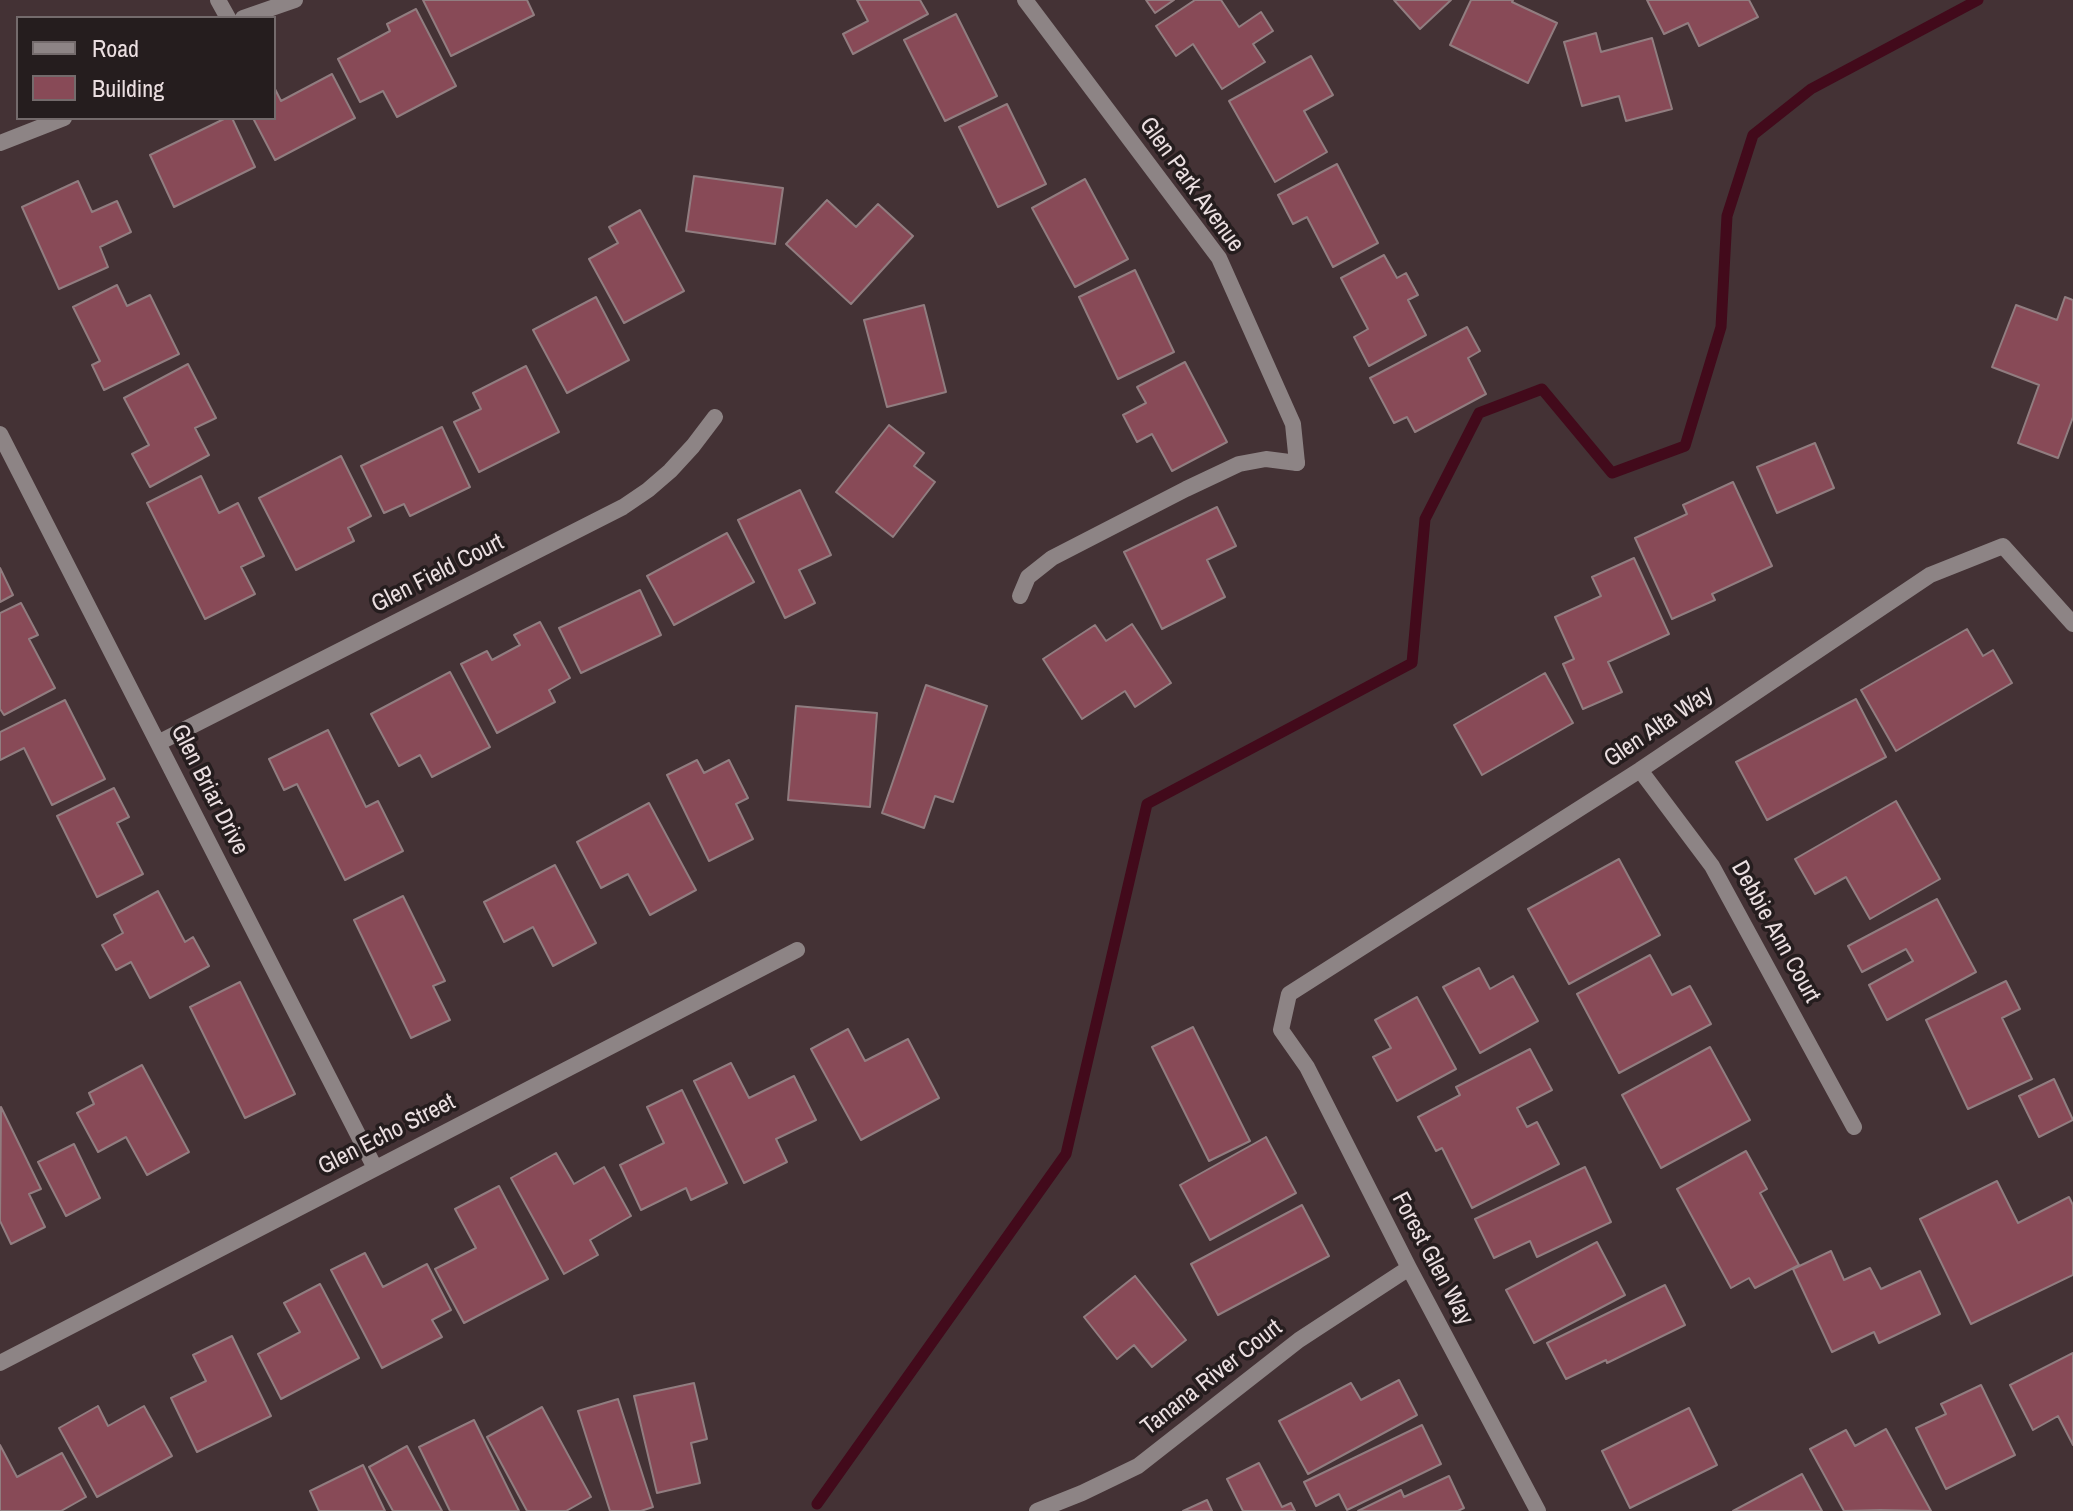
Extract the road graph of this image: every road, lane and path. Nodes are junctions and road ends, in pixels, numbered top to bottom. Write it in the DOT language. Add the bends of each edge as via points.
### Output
graph roads {
  1 [pos="295,0"];
  2 [pos="1025,0"];
  3 [pos="249,16"];
  4 [pos="59,120"];
  5 [pos="0,143"];
  6 [pos="715,417"];
  7 [pos="0,434"];
  8 [pos="1020,596"];
  9 [pos="2073,624"];
  10 [pos="158,743"];
  11 [pos="1640,770"];
  12 [pos="797,950"];
  13 [pos="1281,1030"];
  14 [pos="1854,1127"];
  15 [pos="375,1168"];
  16 [pos="1409,1268"];
  17 [pos="0,1363"];
  18 [pos="1037,1511"];
  19 [pos="1538,1511"];
  1 -- 3 [label="street"];
  2 -- 8 [label="street, Glen Park Avenue" via="1219,258 1293,424 1297,463 1266,459 1239,464 1199,483 1052,558 1028,577"];
  4 -- 5 [label="street"];
  6 -- 10 [label="street, Glen Field Court" via="670,471 623,507"];
  7 -- 10 [label="street, Glen Briar Drive"];
  9 -- 11 [label="street, Glen Alta Way" via="2003,546 1930,575"];
  10 -- 15 [label="street, Glen Briar Drive"];
  11 -- 13 [label="street, Glen Alta Way" via="1289,994"];
  11 -- 14 [label="street, Debbie Ann Court" via="1712,866"];
  12 -- 15 [label="street, Glen Echo Street"];
  13 -- 16 [label="street, Forest Glen Way" via="1307,1067"];
  15 -- 17 [label="street, Glen Echo Street"];
  16 -- 18 [label="street, Tanana River Court" via="1299,1340 1138,1466"];
  16 -- 19 [label="street, Forest Glen Way"];
}
